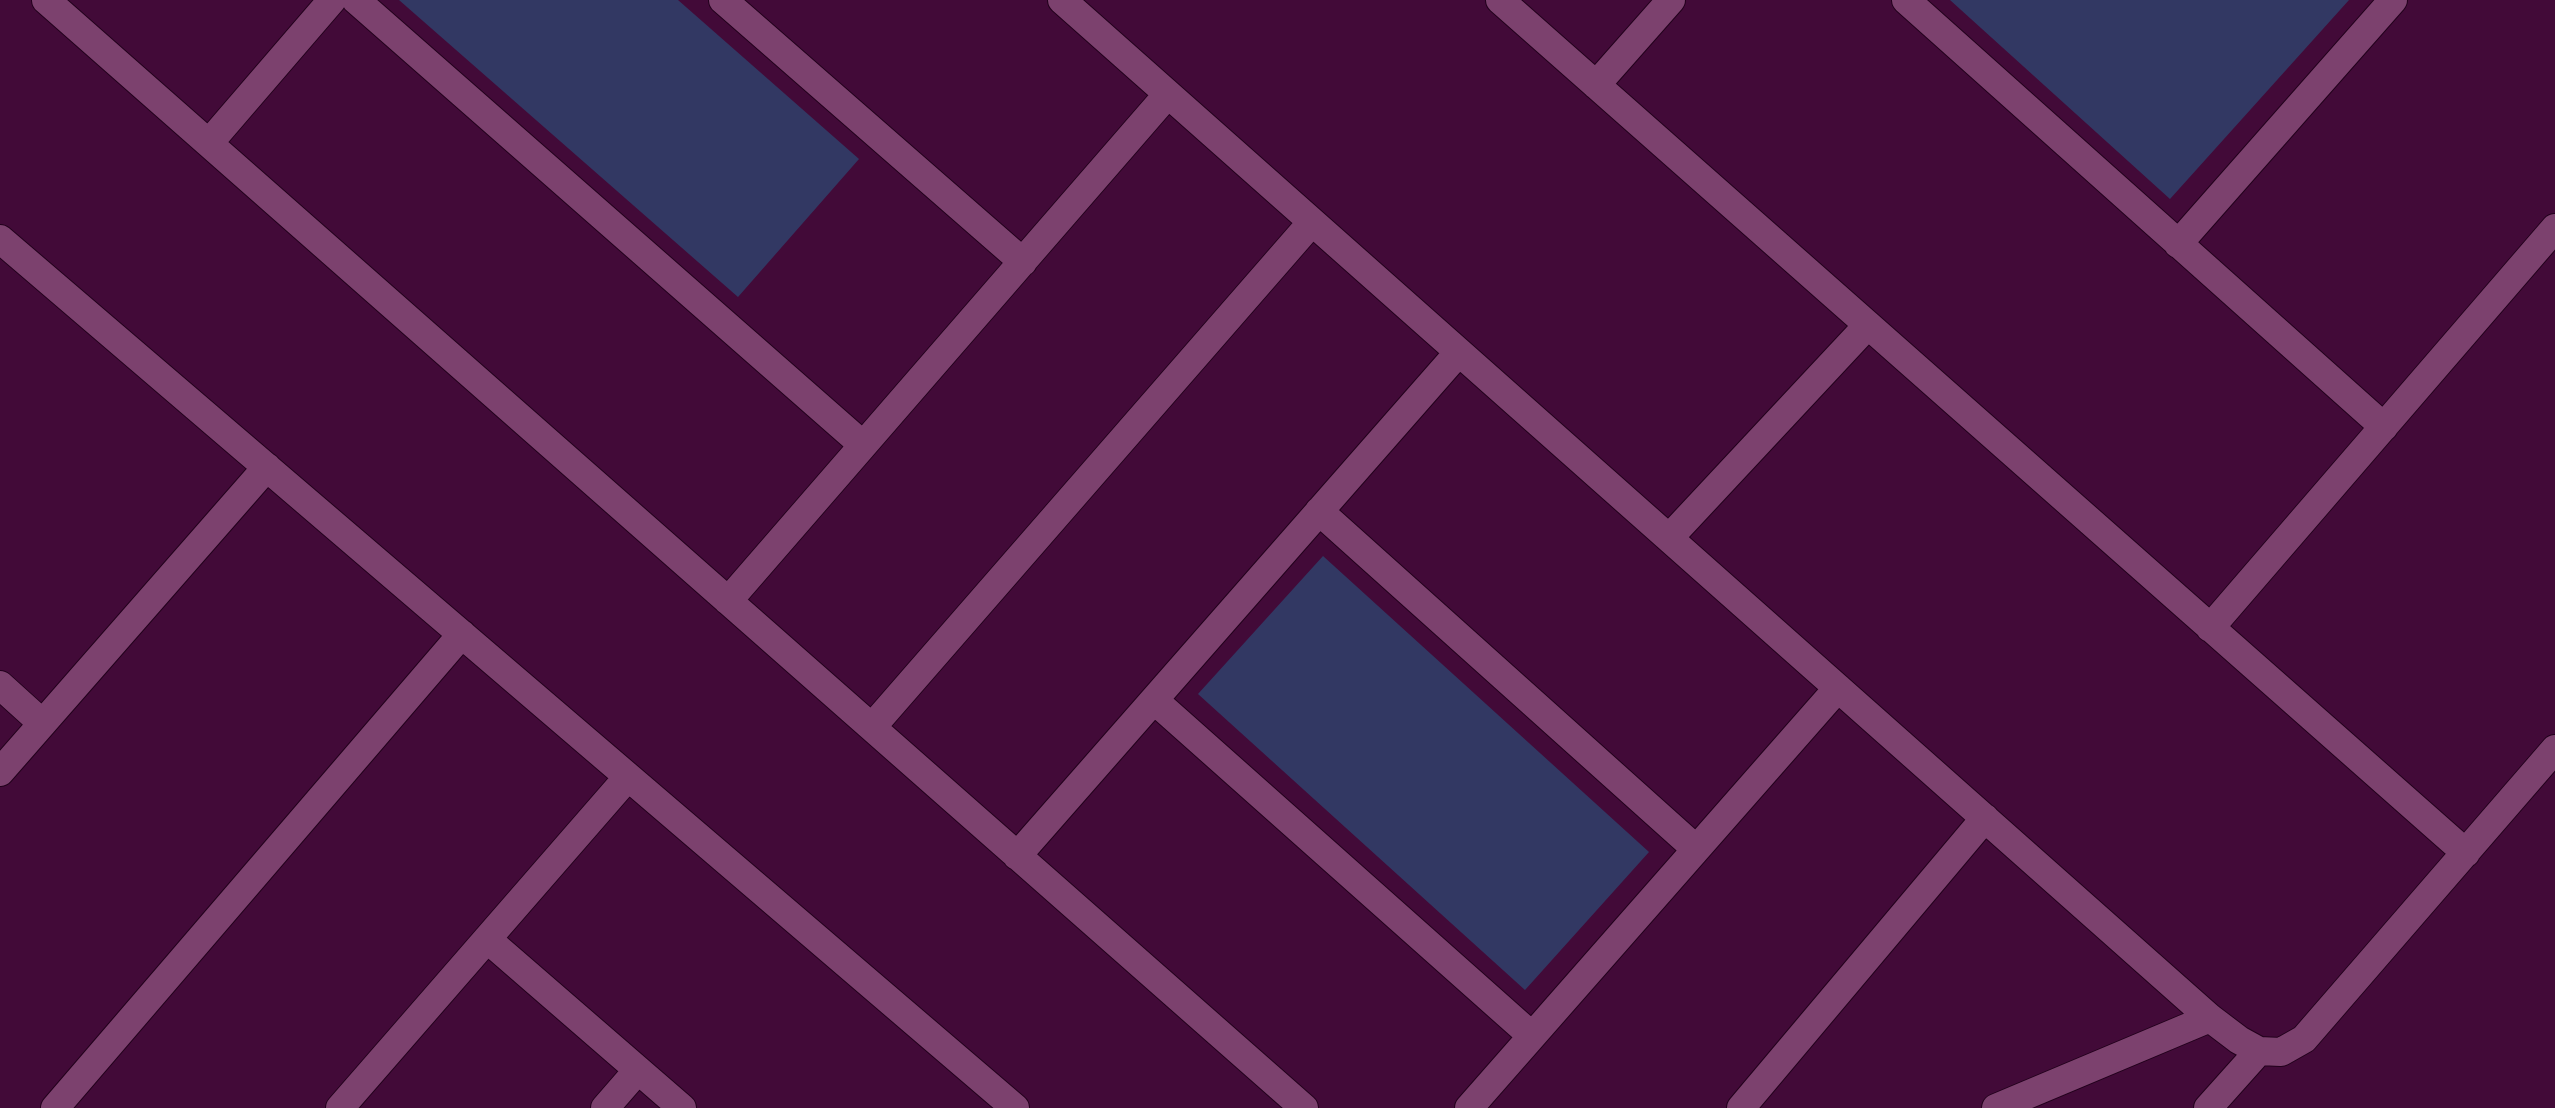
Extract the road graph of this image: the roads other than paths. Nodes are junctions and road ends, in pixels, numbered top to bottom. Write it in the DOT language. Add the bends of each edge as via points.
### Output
graph roads {
  1 [pos="332,0"];
  2 [pos="356,0"];
  3 [pos="722,0"];
  4 [pos="1062,0"];
  5 [pos="1500,0"];
  6 [pos="1672,0"];
  7 [pos="1906,0"];
  8 [pos="2393,0"];
  9 [pos="57,3"];
  10 [pos="1596,86"];
  11 [pos="1168,94"];
  12 [pos="209,143"];
  13 [pos="1312,222"];
  14 [pos="2555,228"];
  15 [pos="0,239"];
  16 [pos="2178,244"];
  17 [pos="1022,262"];
  18 [pos="1868,325"];
  19 [pos="1459,352"];
  20 [pos="2384,427"];
  21 [pos="863,445"];
  22 [pos="266,467"];
  23 [pos="1320,511"];
  24 [pos="1669,538"];
  25 [pos="728,601"];
  26 [pos="2210,628"];
  27 [pos="462,634"];
  28 [pos="0,685"];
  29 [pos="1838,688"];
  30 [pos="1154,700"];
  31 [pos="42,723"];
  32 [pos="872,728"];
  33 [pos="2552,755"];
  34 [pos="0,772"];
  35 [pos="628,777"];
  36 [pos="1986,818"];
  37 [pos="1696,849"];
  38 [pos="2466,853"];
  39 [pos="1017,856"];
  40 [pos="487,939"];
  41 [pos="2210,1018"];
  42 [pos="1532,1036"];
  43 [pos="2259,1051"];
  44 [pos="638,1070"];
  45 [pos="55,1108"];
  46 [pos="340,1108"];
  47 [pos="605,1108"];
  48 [pos="682,1108"];
  49 [pos="1015,1108"];
  50 [pos="1304,1108"];
  51 [pos="1469,1108"];
  52 [pos="1741,1108"];
  53 [pos="1996,1108"];
  54 [pos="2208,1108"];
  1 -- 12 [label="street"];
  2 -- 21 [label="street"];
  3 -- 17 [label="street"];
  4 -- 11 [label="street"];
  5 -- 10 [label="street"];
  6 -- 10 [label="street"];
  7 -- 16 [label="street"];
  8 -- 16 [label="street"];
  9 -- 12 [label="street"];
  10 -- 18 [label="street"];
  11 -- 13 [label="street"];
  11 -- 17 [label="street"];
  12 -- 25 [label="street"];
  13 -- 19 [label="street"];
  13 -- 32 [label="street"];
  14 -- 20 [label="street"];
  15 -- 22 [label="street"];
  16 -- 20 [label="street"];
  17 -- 21 [label="street"];
  18 -- 24 [label="street"];
  18 -- 26 [label="street"];
  19 -- 23 [label="street"];
  19 -- 24 [label="street"];
  20 -- 26 [label="street"];
  21 -- 25 [label="street"];
  22 -- 27 [label="street"];
  22 -- 31 [label="street"];
  23 -- 30 [label="street"];
  23 -- 37 [label="street"];
  24 -- 29 [label="street"];
  25 -- 32 [label="street"];
  26 -- 38 [label="street"];
  27 -- 35 [label="street"];
  27 -- 45 [label="street"];
  28 -- 31 [label="street"];
  29 -- 36 [label="street"];
  29 -- 37 [label="street"];
  30 -- 39 [label="street"];
  30 -- 42 [label="street"];
  31 -- 34 [label="street"];
  32 -- 39 [label="street"];
  33 -- 38 [label="street"];
  35 -- 40 [label="street"];
  35 -- 49 [label="street"];
  36 -- 41 [label="street"];
  36 -- 52 [label="street"];
  37 -- 42 [label="street"];
  38 -- 43 [label="street" via="2304,1038 2281,1052"];
  39 -- 50 [label="street"];
  40 -- 44 [label="street"];
  40 -- 46 [label="street"];
  41 -- 43 [label="street"];
  41 -- 53 [label="street"];
  42 -- 51 [label="street"];
  43 -- 54 [label="street"];
  44 -- 47 [label="street"];
  44 -- 48 [label="street"];
}
